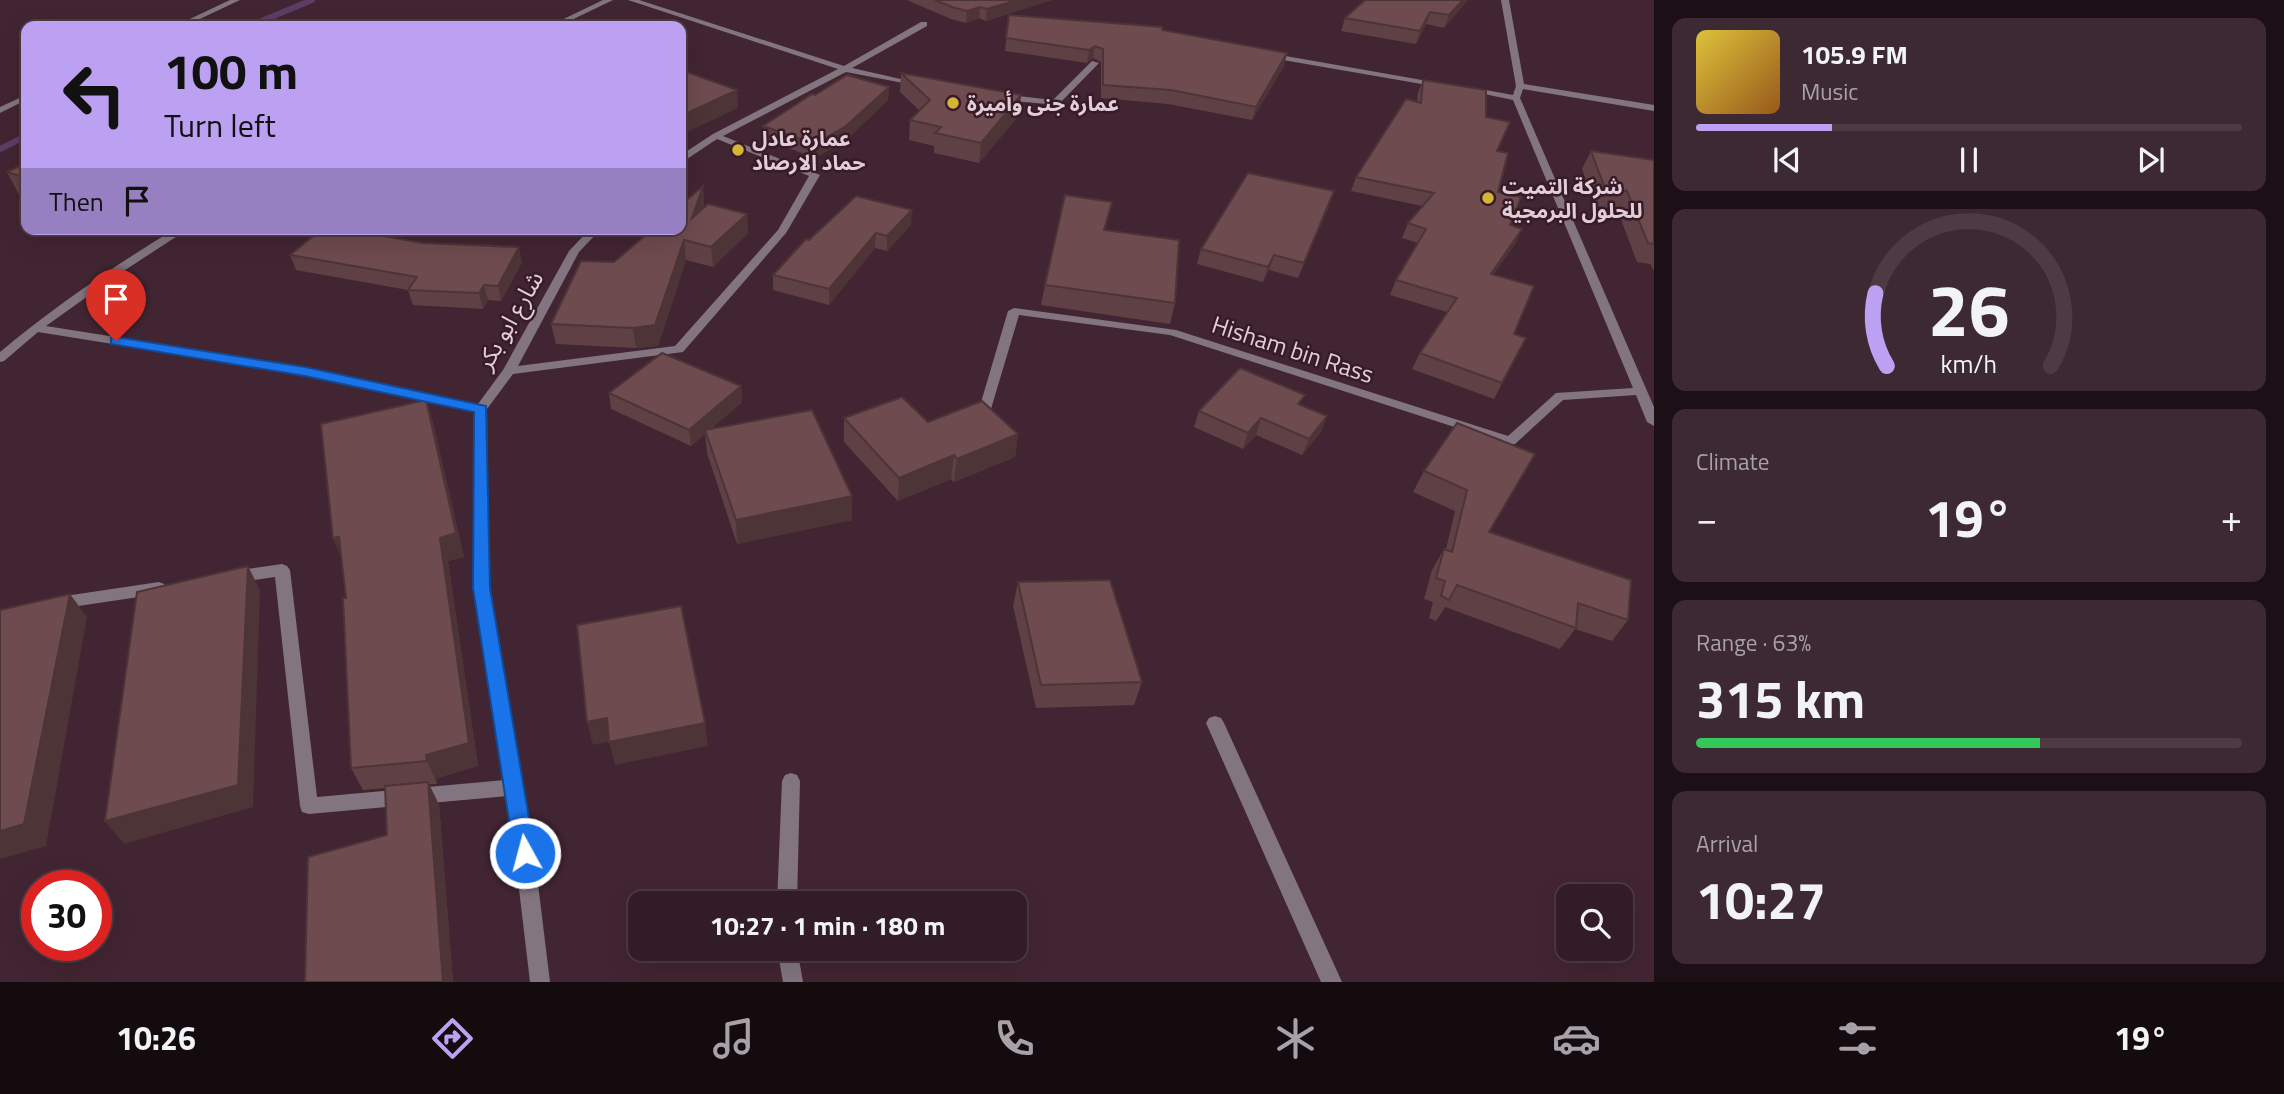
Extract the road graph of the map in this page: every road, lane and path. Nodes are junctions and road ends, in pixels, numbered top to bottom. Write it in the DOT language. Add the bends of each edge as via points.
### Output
graph roads {
  1 [pos="236,0"];
  2 [pos="609,0"];
  3 [pos="632,0"];
  4 [pos="1505,0"];
  5 [pos="190,21"];
  6 [pos="564,21"];
  7 [pos="924,24"];
  8 [pos="1261,54"];
  9 [pos="1095,64"];
  10 [pos="845,69"];
  11 [pos="926,85"];
  12 [pos="1449,86"];
  13 [pos="1520,86"];
  14 [pos="1462,89"];
  15 [pos="991,96"];
  16 [pos="1516,99"];
  17 [pos="21,100"];
  18 [pos="1654,108"];
  19 [pos="0,110"];
  20 [pos="716,136"];
  21 [pos="686,156"];
  22 [pos="173,235"];
  23 [pos="590,235"];
  24 [pos="35,328"];
  25 [pos="0,358"];
  26 [pos="509,371"];
  27 [pos="1640,391"];
  28 [pos="985,408"];
  29 [pos="481,409"];
  30 [pos="1654,422"];
  31 [pos="215,580"];
  32 [pos="175,586"];
  33 [pos="40,606"];
  34 [pos="1215,723"];
  35 [pos="791,781"];
  36 [pos="515,787"];
  37 [pos="788,891"];
  38 [pos="789,961"];
  39 [pos="540,982"];
  40 [pos="793,982"];
  41 [pos="1332,982"];
  1 -- 5 [label="street"];
  2 -- 6 [label="street"];
  3 -- 10 [label="street"];
  4 -- 13 [label="street"];
  7 -- 10 [label="street"];
  8 -- 12 [label="street"];
  9 -- 15 [label="street" via="1055,103"];
  10 -- 11 [label="street"];
  10 -- 20 [label="street"];
  13 -- 16 [label="street"];
  13 -- 18 [label="street"];
  14 -- 16 [label="street"];
  16 -- 27 [label="street"];
  17 -- 19 [label="street"];
  20 -- 21 [label="street"];
  20 -- 26 [label="street" via="814,175 782,232 679,349"];
  22 -- 24 [label="street"];
  23 -- 26 [label="street, شارع ابو بكر" via="574,251"];
  24 -- 25 [label="street"];
  24 -- 29 [label="street" via="305,372"];
  26 -- 29 [label="street, شارع ابو بكر"];
  27 -- 28 [label="street, Hisham bin Rass" via="1560,396 1510,441 1172,332 1014,312"];
  27 -- 30 [label="street"];
  29 -- 36 [label="street" via="481,588"];
  31 -- 36 [label="street" via="282,570 309,806"];
  32 -- 33 [label="street"];
  34 -- 41 [label="street"];
  35 -- 37 [label="street"];
  36 -- 39 [label="street"];
  38 -- 40 [label="street"];
}
